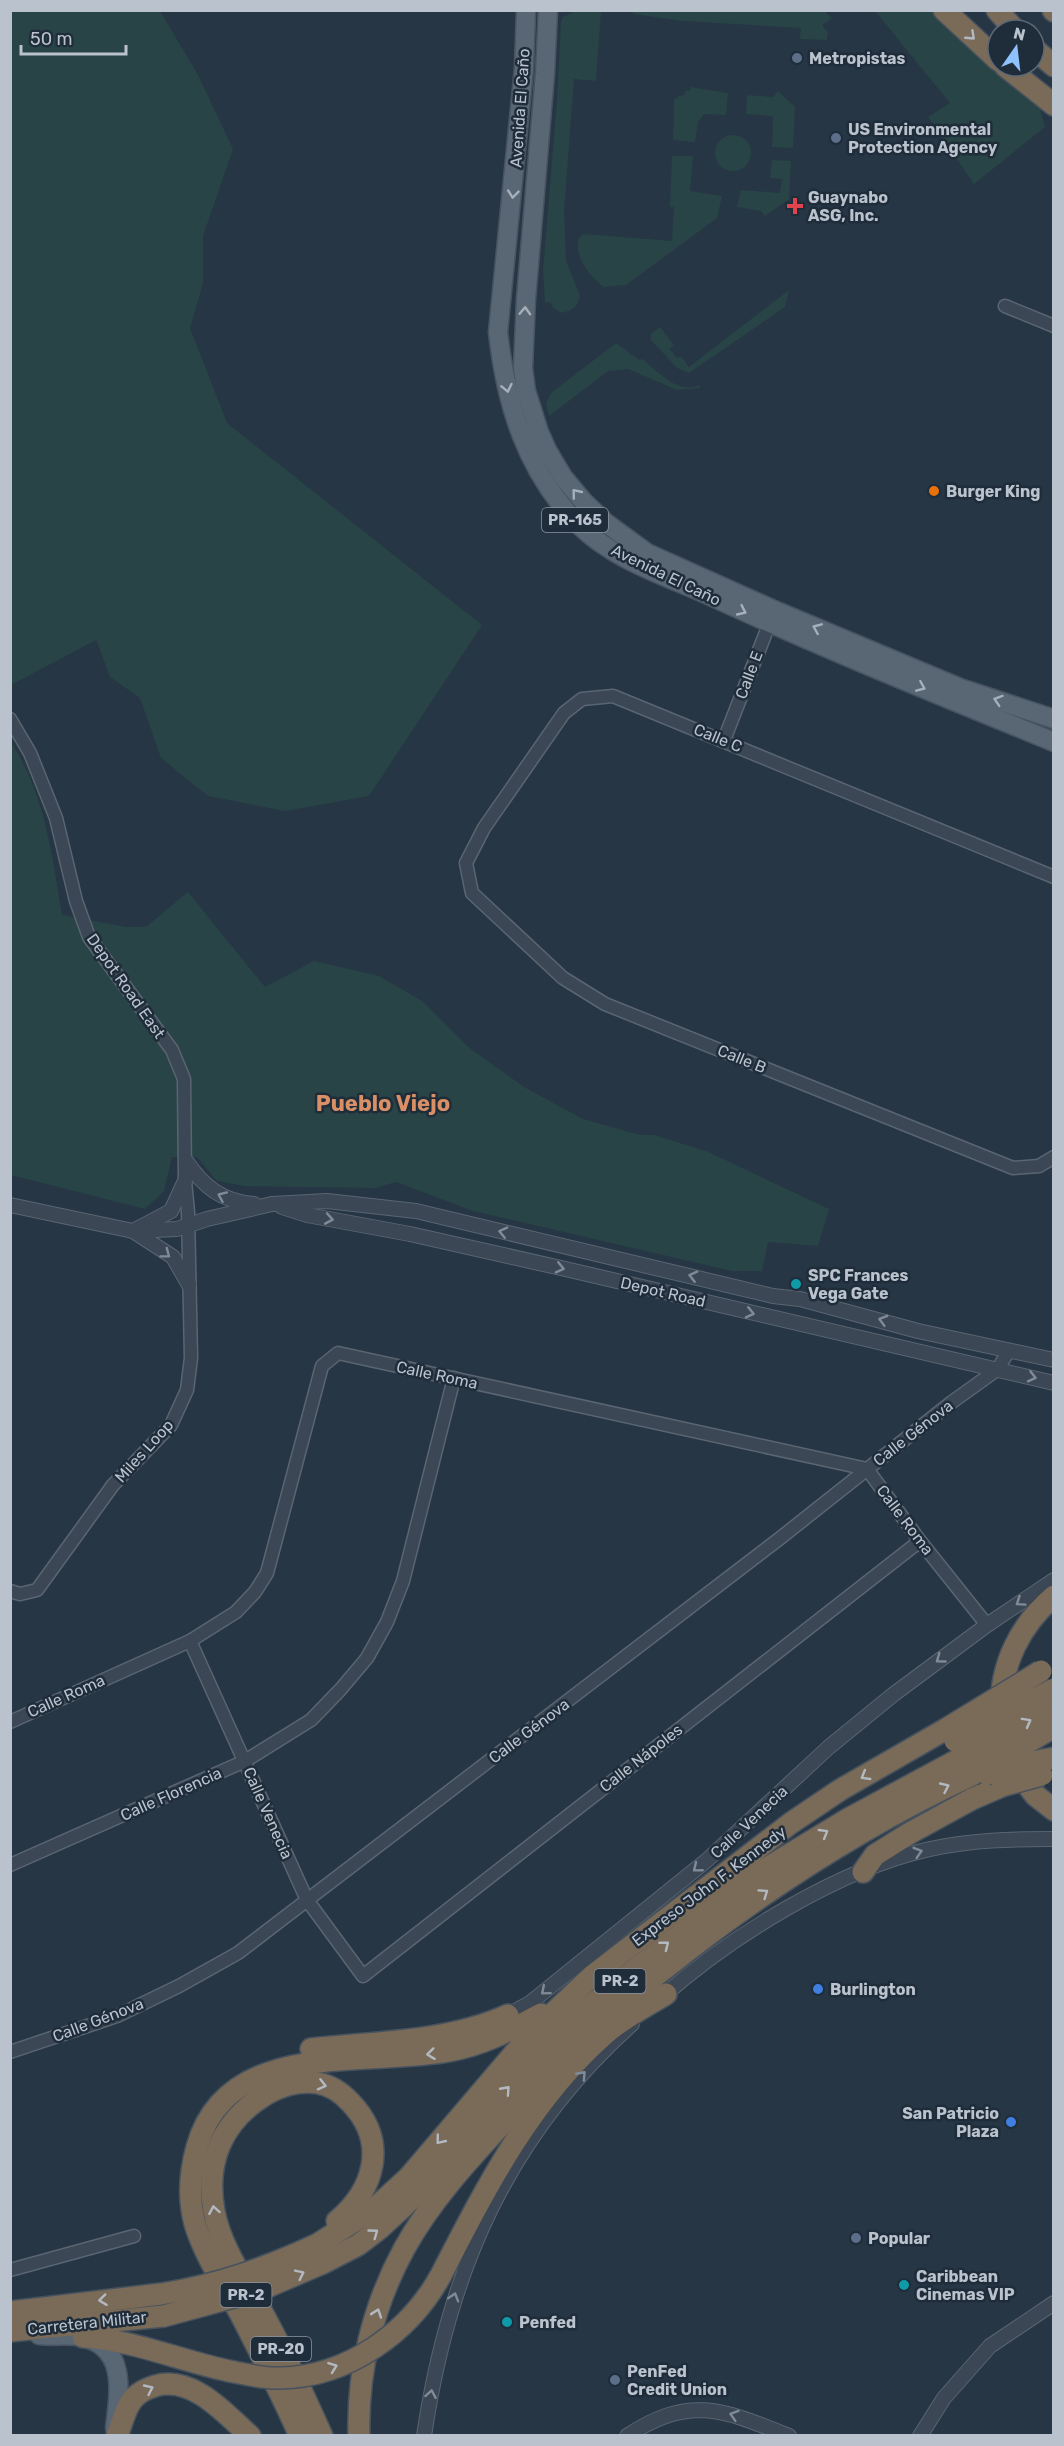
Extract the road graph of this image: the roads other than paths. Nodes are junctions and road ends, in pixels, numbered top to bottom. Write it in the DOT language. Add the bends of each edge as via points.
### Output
graph roads {
  1 [pos="526,10"];
  2 [pos="548,10"];
  3 [pos="944,10"];
  4 [pos="986,49"];
  5 [pos="1020,78"];
  6 [pos="1053,105"];
  7 [pos="1005,306"];
  8 [pos="1053,326"];
  9 [pos="772,617"];
  10 [pos="10,719"];
  11 [pos="1053,719"];
  12 [pos="724,740"];
  13 [pos="1053,742"];
  14 [pos="1053,878"];
  15 [pos="470,880"];
  16 [pos="1053,1157"];
  17 [pos="186,1161"];
  18 [pos="185,1181"];
  19 [pos="272,1204"];
  20 [pos="10,1205"];
  21 [pos="188,1226"];
  22 [pos="134,1231"];
  23 [pos="189,1285"];
  24 [pos="1009,1350"];
  25 [pos="1053,1360"];
  26 [pos="998,1369"];
  27 [pos="454,1378"];
  28 [pos="1053,1383"];
  29 [pos="867,1469"];
  30 [pos="920,1541"];
  31 [pos="1053,1580"];
  32 [pos="10,1591"];
  33 [pos="1053,1596"];
  34 [pos="1053,1611"];
  35 [pos="987,1625"];
  36 [pos="190,1641"];
  37 [pos="1009,1658"];
  38 [pos="1047,1666"];
  39 [pos="1053,1689"];
  40 [pos="1053,1706"];
  41 [pos="10,1722"];
  42 [pos="1053,1727"];
  43 [pos="959,1750"];
  44 [pos="245,1761"];
  45 [pos="1050,1769"];
  46 [pos="1053,1810"];
  47 [pos="1053,1839"];
  48 [pos="10,1866"];
  49 [pos="863,1872"];
  50 [pos="308,1900"];
  51 [pos="363,1976"];
  52 [pos="666,1994"];
  53 [pos="563,2003"];
  54 [pos="508,2015"];
  55 [pos="10,2052"];
  56 [pos="217,2106"];
  57 [pos="134,2236"];
  58 [pos="321,2254"];
  59 [pos="10,2270"];
  60 [pos="161,2294"];
  61 [pos="1053,2303"];
  62 [pos="10,2312"];
  63 [pos="164,2316"];
  64 [pos="10,2332"];
  65 [pos="82,2337"];
  66 [pos="170,2355"];
  67 [pos="116,2436"];
  68 [pos="252,2436"];
  69 [pos="300,2436"];
  70 [pos="322,2436"];
  71 [pos="359,2436"];
  72 [pos="424,2436"];
  73 [pos="627,2436"];
  74 [pos="789,2436"];
  75 [pos="920,2436"];
  1 -- 9 [label="main road, Avenida El Caño / PR-165, one-way" via="524,68 498,332 504,375 520,436 558,501 595,539 632,561"];
  9 -- 2 [label="main road, Avenida El Caño / PR-165, one-way" via="635,545 583,501 563,477 539,432 523,368"];
  3 -- 4 [label="highway, one-way"];
  5 -- 6 [label="highway"];
  7 -- 8 [label="street"];
  11 -- 9 [label="main road, Avenida El Caño / PR-165, one-way"];
  9 -- 12 [label="street, Calle E"];
  9 -- 13 [label="main road, Avenida El Caño / PR-165, one-way"];
  10 -- 17 [label="street, Depot Road East" via="30,753 56,818 89,937 172,1050 184,1079"];
  12 -- 14 [label="street, Calle C"];
  12 -- 15 [label="street, Calle C" via="613,696 582,699 564,713 484,828 466,863"];
  15 -- 16 [label="street, Calle B" via="472,893 555,970 605,1005 1013,1168 1040,1166"];
  17 -- 18 [label="street, Depot Road East"];
  19 -- 17 [label="street, one-way" via="240,1203 214,1193"];
  18 -- 21 [label="street, Depot Road East"];
  18 -- 22 [label="street" via="171,1211"];
  19 -- 21 [label="street, Depot Road"];
  24 -- 19 [label="street, Depot Road, one-way" via="416,1211 327,1201"];
  19 -- 26 [label="street, Depot Road, one-way"];
  20 -- 22 [label="street"];
  21 -- 22 [label="street, Depot Road"];
  21 -- 23 [label="street, Miles Loop"];
  22 -- 23 [label="street, one-way" via="172,1257"];
  23 -- 32 [label="street, Miles Loop" via="191,1358 187,1390 171,1425 113,1485 37,1590 20,1594"];
  24 -- 25 [label="street, Depot Road"];
  24 -- 26 [label="street, Calle Génova"];
  26 -- 28 [label="street, Depot Road, one-way"];
  26 -- 29 [label="street, Calle Génova"];
  27 -- 29 [label="street, Calle Roma"];
  27 -- 36 [label="street, Calle Roma" via="338,1353 322,1366 267,1573 236,1612"];
  27 -- 44 [label="street, Calle Florencia" via="402,1581 387,1622 367,1658 311,1720"];
  29 -- 30 [label="street, Calle Roma"];
  29 -- 50 [label="street, Calle Génova"];
  30 -- 35 [label="street, Calle Roma"];
  30 -- 51 [label="street, Calle Nápoles"];
  31 -- 35 [label="street, Calle Venecia, one-way"];
  33 -- 37 [label="highway" via="1032,1616"];
  34 -- 37 [label="highway"];
  35 -- 54 [label="street, Calle Venecia, one-way" via="829,1747 706,1862 531,2003"];
  36 -- 41 [label="street, Calle Roma"];
  36 -- 44 [label="street, Calle Venecia"];
  37 -- 46 [label="highway" via="1001,1707 1005,1748 1025,1783"];
  38 -- 43 [label="highway, Expreso John F. Kennedy / PR-2, bridge"];
  39 -- 43 [label="highway, bridge"];
  43 -- 40 [label="highway, Expreso John F. Kennedy / PR-2, one-way, bridge"];
  42 -- 43 [label="highway, bridge"];
  43 -- 45 [label="highway, bridge" via="992,1774 1031,1762"];
  43 -- 53 [label="highway, Expreso John F. Kennedy / PR-2, one-way" via="916,1746 840,1790 674,1911"];
  58 -- 43 [label="highway, Expreso John F. Kennedy / PR-2, one-way" via="358,2245 379,2229 428,2182 545,2047 628,1974 762,1871"];
  71 -- 43 [label="highway, one-way" via="363,2370 388,2283 417,2229 465,2166 586,2032 770,1888 882,1821"];
  44 -- 48 [label="street, Calle Florencia"];
  44 -- 50 [label="street, Calle Venecia"];
  45 -- 49 [label="highway, bridge" via="972,1799 910,1833 875,1854"];
  49 -- 47 [label="street, one-way" via="930,1849 1001,1839"];
  49 -- 52 [label="street" via="756,1928"];
  50 -- 51 [label="street, Calle Venecia"];
  50 -- 55 [label="street, Calle Génova" via="238,1953 179,1986 117,2016"];
  66 -- 52 [label="highway, one-way, bridge" via="266,2378 301,2377 338,2366 373,2349 421,2307 498,2166 540,2104 605,2034"];
  72 -- 52 [label="street, one-way" via="438,2353 453,2300 475,2240 513,2167 572,2087 613,2042"];
  53 -- 56 [label="highway, one-way" via="505,2034 449,2051 314,2062 273,2070 236,2089"];
  53 -- 58 [label="highway, Expreso John F. Kennedy / PR-2, one-way" via="530,2035 409,2177"];
  54 -- 56 [label="highway" via="458,2032 297,2050 264,2059 229,2082"];
  56 -- 69 [label="highway, PR-20" via="199,2139 191,2171 195,2224"];
  57 -- 59 [label="street"];
  58 -- 60 [label="highway, Expreso John F. Kennedy / PR-2, bridge"];
  63 -- 58 [label="highway, Expreso John F. Kennedy / PR-2, one-way, bridge" via="260,2290"];
  70 -- 58 [label="highway, PR-20, one-way" via="220,2232 212,2184 218,2147 227,2128 253,2102 272,2091 303,2082 333,2088 345,2096 363,2118 373,2144 373,2166 364,2190"];
  60 -- 62 [label="highway, Carretera Militar / PR-2, one-way"];
  61 -- 75 [label="street" via="990,2346 944,2398"];
  63 -- 64 [label="highway, Carretera Militar / PR-2"];
  64 -- 65 [label="main road"];
  65 -- 66 [label="highway" via="110,2338"];
  65 -- 67 [label="main road" via="103,2347 119,2374"];
  66 -- 68 [label="highway" via="221,2392"];
  67 -- 68 [label="highway, one-way" via="129,2404 148,2388 162,2384 178,2384 206,2398"];
  74 -- 73 [label="street, one-way" via="722,2411 698,2409 670,2413"];
}
